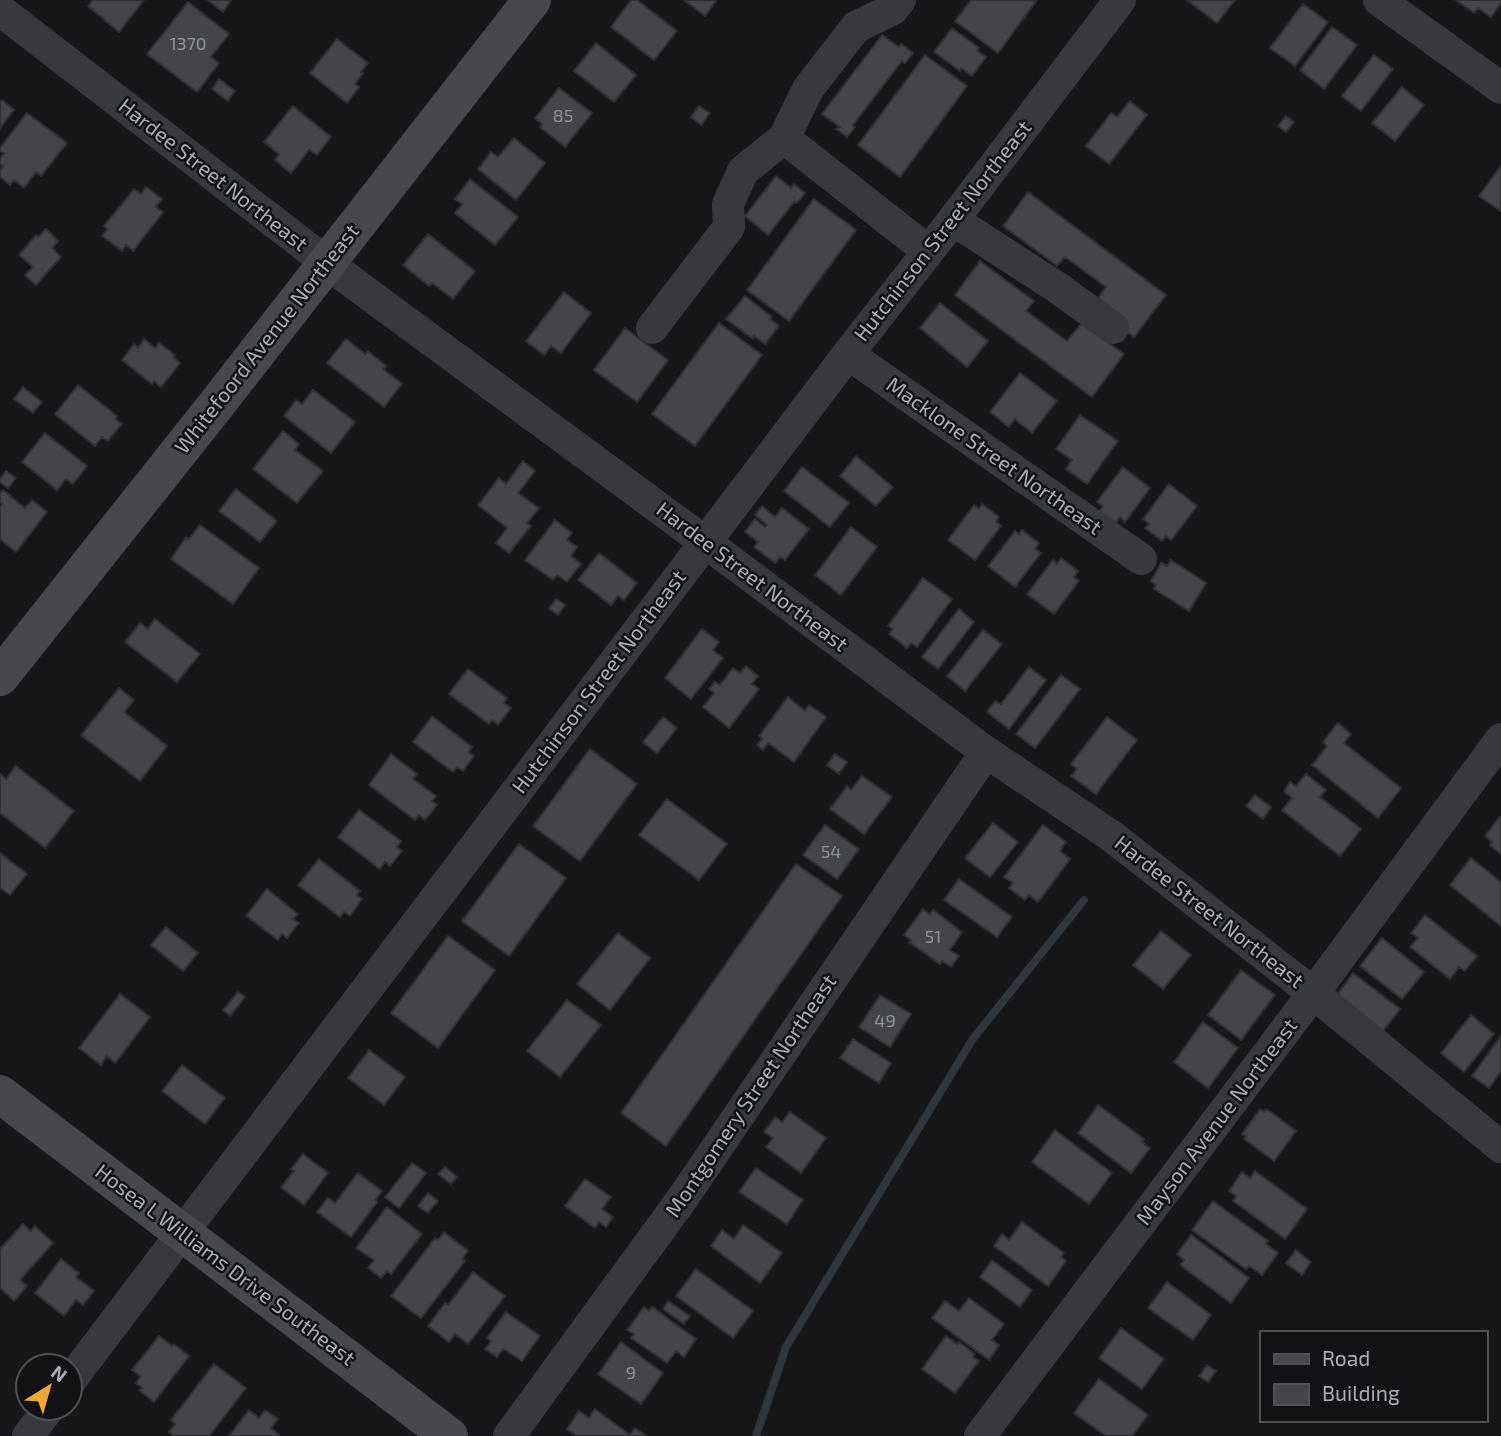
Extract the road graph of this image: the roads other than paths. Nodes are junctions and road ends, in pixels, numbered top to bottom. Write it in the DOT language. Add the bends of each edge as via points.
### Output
graph roads {
  1 [pos="532,0"];
  2 [pos="900,0"];
  3 [pos="1120,0"];
  4 [pos="1379,0"];
  5 [pos="0,10"];
  6 [pos="1501,88"];
  7 [pos="784,138"];
  8 [pos="953,220"];
  9 [pos="928,251"];
  10 [pos="326,263"];
  11 [pos="652,328"];
  12 [pos="1113,328"];
  13 [pos="848,354"];
  14 [pos="705,542"];
  15 [pos="1141,559"];
  16 [pos="0,677"];
  17 [pos="1501,738"];
  18 [pos="986,752"];
  19 [pos="1313,993"];
  20 [pos="0,1094"];
  21 [pos="1501,1147"];
  22 [pos="183,1233"];
  23 [pos="84,1363"];
  24 [pos="38,1422"];
  25 [pos="27,1436"];
  26 [pos="449,1436"];
  27 [pos="509,1436"];
  28 [pos="980,1436"];
  1 -- 10 [label="street, Whitefoord Avenue Northeast"];
  2 -- 7 [label="street" via="893,9 856,27 807,89"];
  3 -- 8 [label="street, Hutchinson Street Northeast"];
  4 -- 6 [label="street"];
  5 -- 10 [label="street, Hardee Street Northeast"];
  7 -- 9 [label="street"];
  7 -- 11 [label="street" via="743,171 728,204 729,227"];
  8 -- 9 [label="street, Hutchinson Street Northeast"];
  8 -- 12 [label="street"];
  9 -- 13 [label="street, Hutchinson Street Northeast"];
  10 -- 14 [label="street, Hardee Street Northeast"];
  10 -- 16 [label="street, Whitefoord Avenue Northeast"];
  13 -- 14 [label="street, Hutchinson Street Northeast"];
  13 -- 15 [label="street, Macklone Street Northeast"];
  14 -- 18 [label="street, Hardee Street Northeast"];
  14 -- 22 [label="street, Hutchinson Street Northeast"];
  17 -- 19 [label="street, Mayson Avenue Northeast"];
  18 -- 19 [label="street, Hardee Street Northeast" via="1110,835"];
  18 -- 27 [label="street, Montgomery Street Northeast" via="682,1199"];
  19 -- 21 [label="street, Hardee Street Northeast"];
  19 -- 28 [label="street, Mayson Avenue Northeast"];
  20 -- 22 [label="street, Hosea L Williams Drive Southeast"];
  22 -- 23 [label="street, Hutchinson Street Northeast"];
  22 -- 26 [label="street, Hosea L Williams Drive Southeast"];
  24 -- 25 [label="street"];
}
